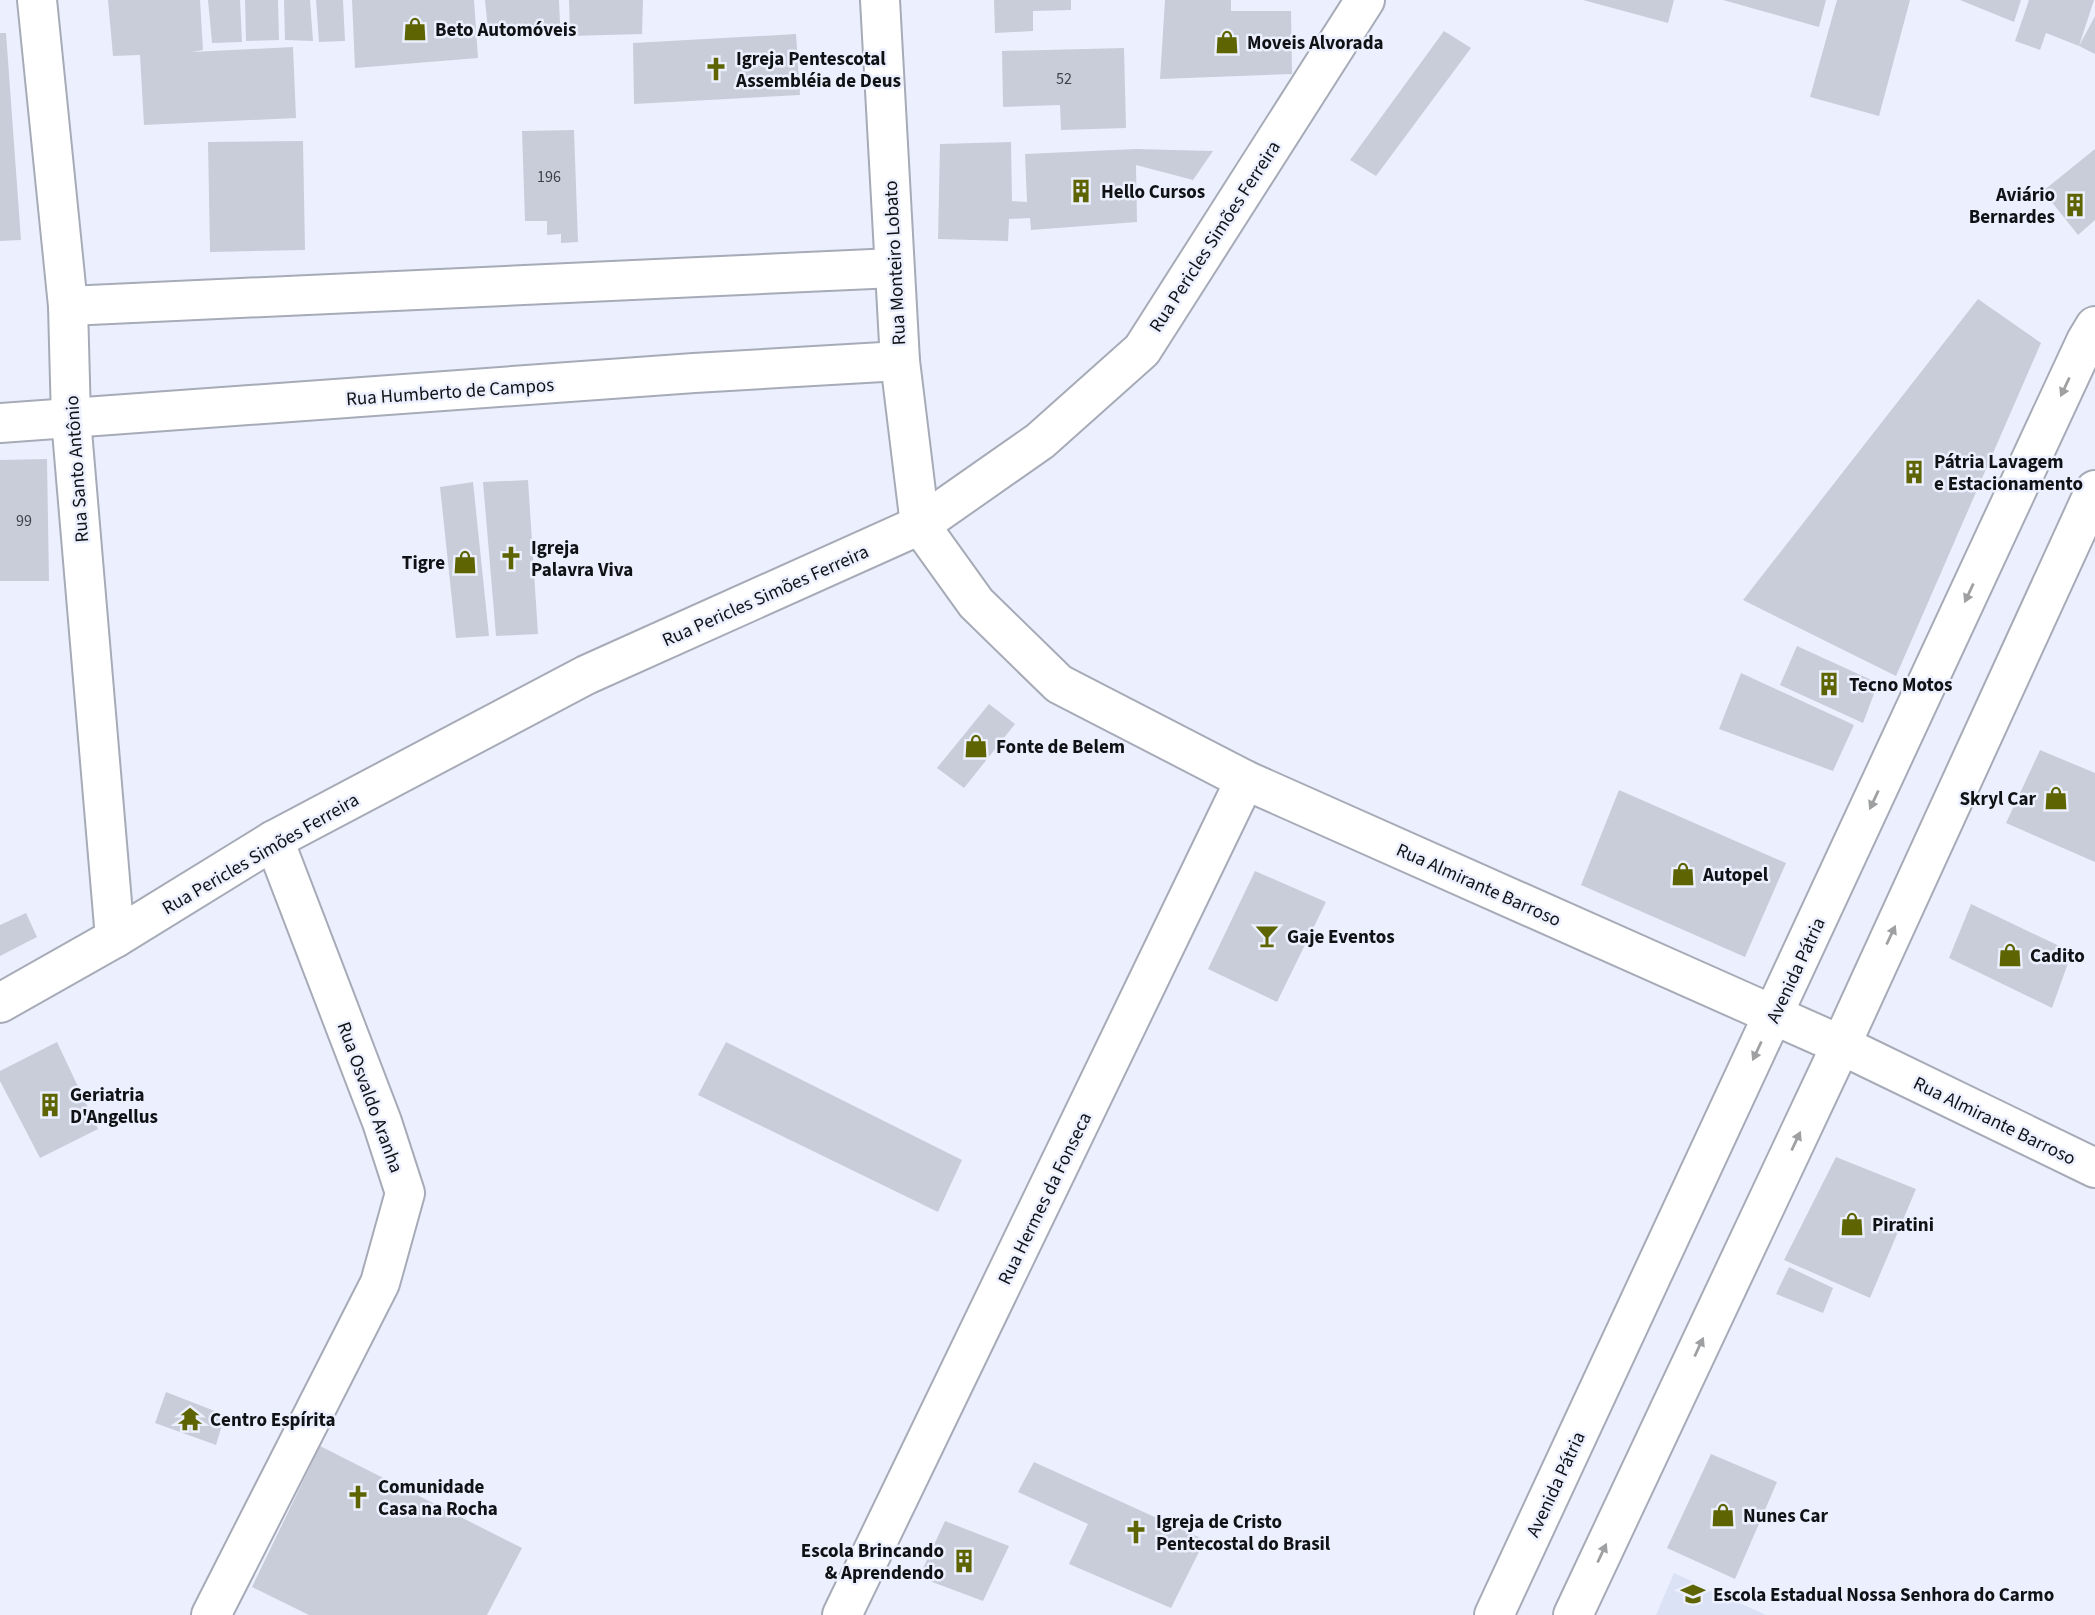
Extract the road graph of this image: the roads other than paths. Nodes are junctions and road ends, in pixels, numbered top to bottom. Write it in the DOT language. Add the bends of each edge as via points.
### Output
graph roads {
  1 [pos="37,0"];
  2 [pos="880,0"];
  3 [pos="1365,0"];
  4 [pos="894,268"];
  5 [pos="68,306"];
  6 [pos="2092,338"];
  7 [pos="900,361"];
  8 [pos="71,419"];
  9 [pos="0,423"];
  10 [pos="2095,490"];
  11 [pos="920,525"];
  12 [pos="1245,780"];
  13 [pos="274,840"];
  14 [pos="115,938"];
  15 [pos="0,1003"];
  16 [pos="1774,1015"];
  17 [pos="1841,1045"];
  18 [pos="2095,1168"];
  19 [pos="211,1615"];
  20 [pos="842,1615"];
  21 [pos="1494,1615"];
  22 [pos="1573,1615"];
  1 -- 5 [label="street, Rua Santo Antônio"];
  2 -- 4 [label="street, Rua Monteiro Lobato"];
  3 -- 11 [label="street, Rua Pericles Simões Ferreira" via="1142,349 1040,441"];
  4 -- 5 [label="street"];
  4 -- 7 [label="street, Rua Monteiro Lobato"];
  5 -- 8 [label="street, Rua Santo Antônio"];
  6 -- 16 [label="street, Avenida Pátria, one-way"];
  7 -- 8 [label="street, Rua Humberto de Campos"];
  7 -- 11 [label="street, Rua Monteiro Lobato"];
  8 -- 9 [label="street, Rua Humberto de Campos"];
  8 -- 14 [label="street, Rua Santo Antônio"];
  17 -- 10 [label="street, one-way"];
  11 -- 12 [label="street, Rua Almirante Barroso" via="976,603 1059,684"];
  11 -- 13 [label="street, Rua Pericles Simões Ferreira" via="586,675"];
  12 -- 16 [label="street, Rua Almirante Barroso"];
  12 -- 20 [label="street, Rua Hermes da Fonseca"];
  13 -- 14 [label="street, Rua Pericles Simões Ferreira"];
  13 -- 19 [label="street, Rua Osvaldo Aranha" via="405,1193 380,1283"];
  14 -- 15 [label="street, Rua Pericles Simões Ferreira"];
  16 -- 17 [label="street, Rua Almirante Barroso"];
  16 -- 21 [label="street, Avenida Pátria, one-way"];
  17 -- 18 [label="street, Rua Almirante Barroso"];
  22 -- 17 [label="street, one-way"];
}
